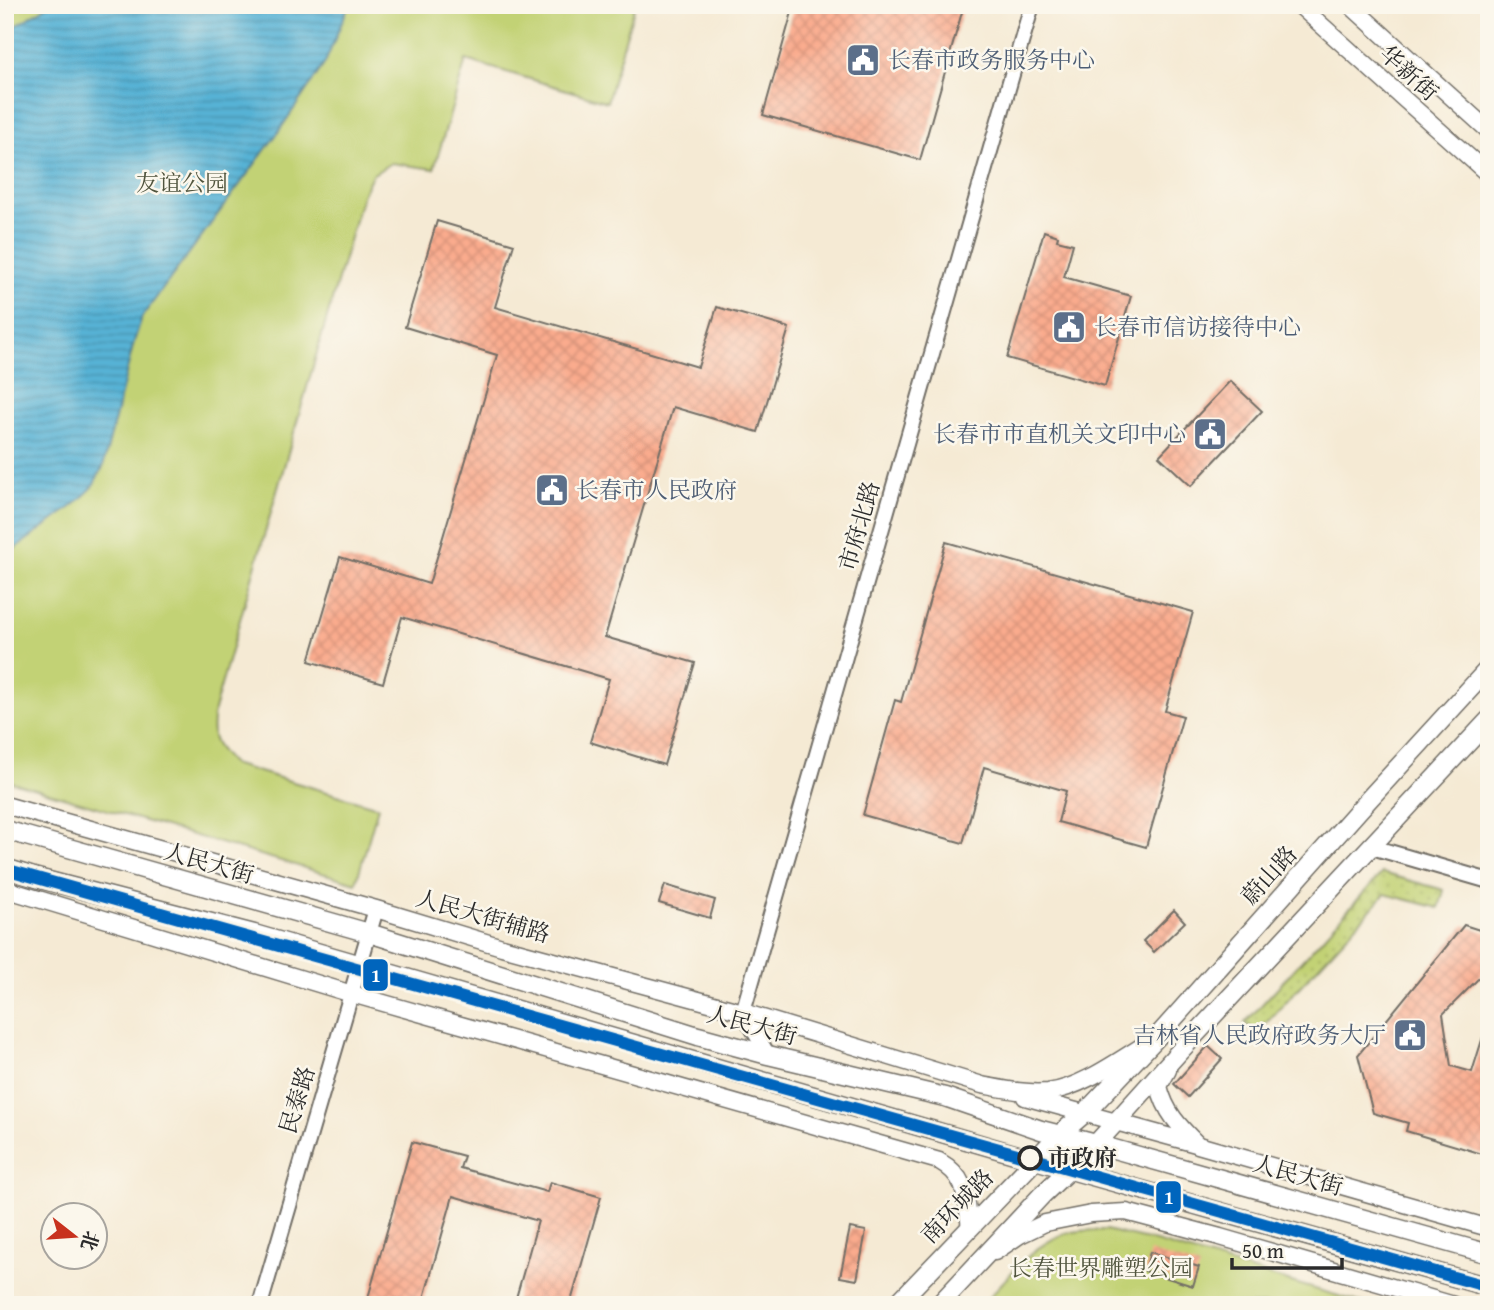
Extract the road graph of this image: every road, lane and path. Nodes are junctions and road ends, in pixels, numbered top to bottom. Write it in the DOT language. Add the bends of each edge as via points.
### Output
graph roads {
  1 [pos="1032,5"];
  2 [pos="1299,5"];
  3 [pos="1350,5"];
  4 [pos="1489,131"];
  5 [pos="1489,175"];
  6 [pos="1489,668"];
  7 [pos="1489,720"];
  8 [pos="5,805"];
  9 [pos="5,830"];
  10 [pos="1371,847"];
  11 [pos="5,868"];
  12 [pos="1489,881"];
  13 [pos="5,889"];
  14 [pos="376,909"];
  15 [pos="369,933"];
  16 [pos="360,965"];
  17 [pos="352,994"];
  18 [pos="743,1012"];
  19 [pos="1158,1036"];
  20 [pos="1179,1052"];
  21 [pos="768,1055"];
  22 [pos="982,1085"];
  23 [pos="1084,1114"];
  24 [pos="1116,1122"];
  25 [pos="1059,1135"];
  26 [pos="1096,1144"];
  27 [pos="1198,1145"];
  28 [pos="1035,1160"];
  29 [pos="1069,1168"];
  30 [pos="970,1228"];
  31 [pos="1489,1228"];
  32 [pos="1489,1254"];
  33 [pos="968,1273"];
  34 [pos="1489,1287"];
  35 [pos="260,1305"];
  36 [pos="896,1305"];
  37 [pos="939,1305"];
  38 [pos="1454,1305"];
  1 -- 18 [label="street, 市府北路"];
  2 -- 5 [label="main road, 华新街"];
  3 -- 4 [label="main road, 华新街"];
  6 -- 19 [label="main road, 蔚山路"];
  7 -- 10 [label="main road"];
  8 -- 14 [label="main road, 人民大街辅路"];
  9 -- 15 [label="main road, 人民大街"];
  10 -- 12 [label="street"];
  10 -- 20 [label="main road"];
  11 -- 16 [label="main road"];
  13 -- 17 [label="main road"];
  14 -- 15 [label="street, 民泰路"];
  14 -- 18 [label="main road, 人民大街辅路"];
  15 -- 16 [label="street, 民泰路"];
  15 -- 21 [label="main road, 人民大街"];
  16 -- 17 [label="street, 民泰路"];
  16 -- 28 [label="main road"];
  17 -- 30 [label="main road" via="939,1161 957,1174"];
  17 -- 35 [label="street, 民泰路"];
  18 -- 21 [label="street"];
  18 -- 22 [label="main road, 人民大街辅路"];
  19 -- 22 [label="main road" via="1087,1080 1051,1091"];
  19 -- 23 [label="main road, 蔚山路"];
  20 -- 24 [label="main road"];
  20 -- 27 [label="main road" via="1159,1086 1177,1124"];
  21 -- 25 [label="main road, 人民大街" via="945,1097"];
  22 -- 23 [label="main road"];
  23 -- 24 [label="main road"];
  23 -- 25 [label="main road, 南环城路"];
  24 -- 26 [label="main road"];
  24 -- 27 [label="main road"];
  25 -- 26 [label="main road, 人民大街"];
  25 -- 28 [label="main road, 南环城路"];
  26 -- 29 [label="main road"];
  26 -- 32 [label="main road, 人民大街"];
  27 -- 31 [label="main road"];
  28 -- 29 [label="main road"];
  28 -- 30 [label="main road, 南环城路"];
  29 -- 33 [label="main road"];
  29 -- 34 [label="main road"];
  30 -- 36 [label="main road, 南环城路"];
  33 -- 37 [label="main road"];
  33 -- 38 [label="main road" via="1045,1223 1126,1212"];
}
